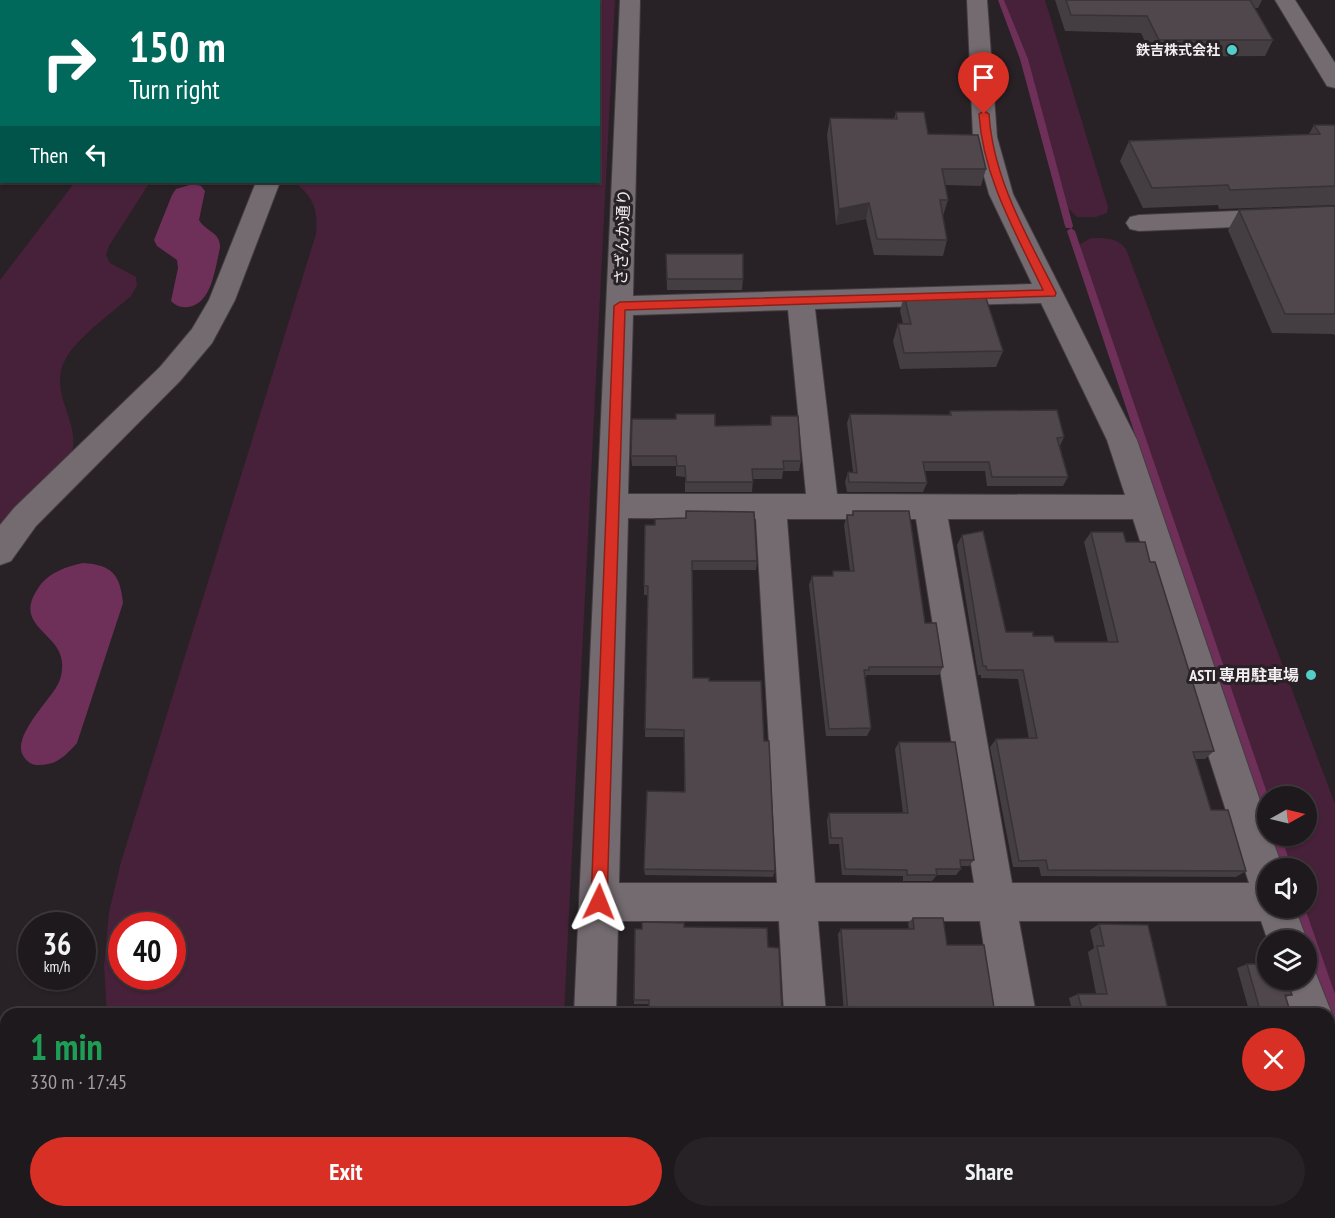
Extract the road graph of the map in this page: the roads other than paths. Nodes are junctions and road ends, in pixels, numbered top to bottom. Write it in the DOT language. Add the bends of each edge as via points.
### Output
graph roads {
  1 [pos="630,0"];
  2 [pos="977,0"];
  3 [pos="1285,0"];
  4 [pos="1335,81"];
  5 [pos="268,183"];
  6 [pos="1335,215"];
  7 [pos="1139,223"];
  8 [pos="1051,293"];
  9 [pos="801,301"];
  10 [pos="620,306"];
  11 [pos="612,506"];
  12 [pos="771,507"];
  13 [pos="823,507"];
  14 [pos="930,507"];
  15 [pos="1145,507"];
  16 [pos="0,552"];
  17 [pos="1260,858"];
  18 [pos="599,902"];
  19 [pos="797,902"];
  20 [pos="996,902"];
  21 [pos="1257,903"];
  22 [pos="1303,990"];
  23 [pos="595,1008"];
  24 [pos="805,1008"];
  25 [pos="1015,1008"];
  26 [pos="1309,1008"];
  1 -- 10 [label="street, さざんか通り"];
  2 -- 8 [label="street" via="985,137 1001,194"];
  3 -- 4 [label="street"];
  5 -- 16 [label="street" via="222,300 202,336 170,374 10,535"];
  6 -- 7 [label="street"];
  8 -- 9 [label="street"];
  8 -- 15 [label="street" via="1115,422"];
  9 -- 10 [label="street"];
  9 -- 13 [label="street"];
  10 -- 11 [label="street, さざんか通り"];
  11 -- 12 [label="street"];
  11 -- 18 [label="street, さざんか通り"];
  12 -- 13 [label="street"];
  12 -- 19 [label="street"];
  13 -- 14 [label="street"];
  14 -- 15 [label="street"];
  14 -- 20 [label="street"];
  15 -- 17 [label="street"];
  18 -- 19 [label="street"];
  18 -- 23 [label="street, さざんか通り"];
  19 -- 20 [label="street"];
  19 -- 24 [label="street"];
  20 -- 21 [label="street"];
  20 -- 25 [label="street"];
  22 -- 26 [label="street"];
}
